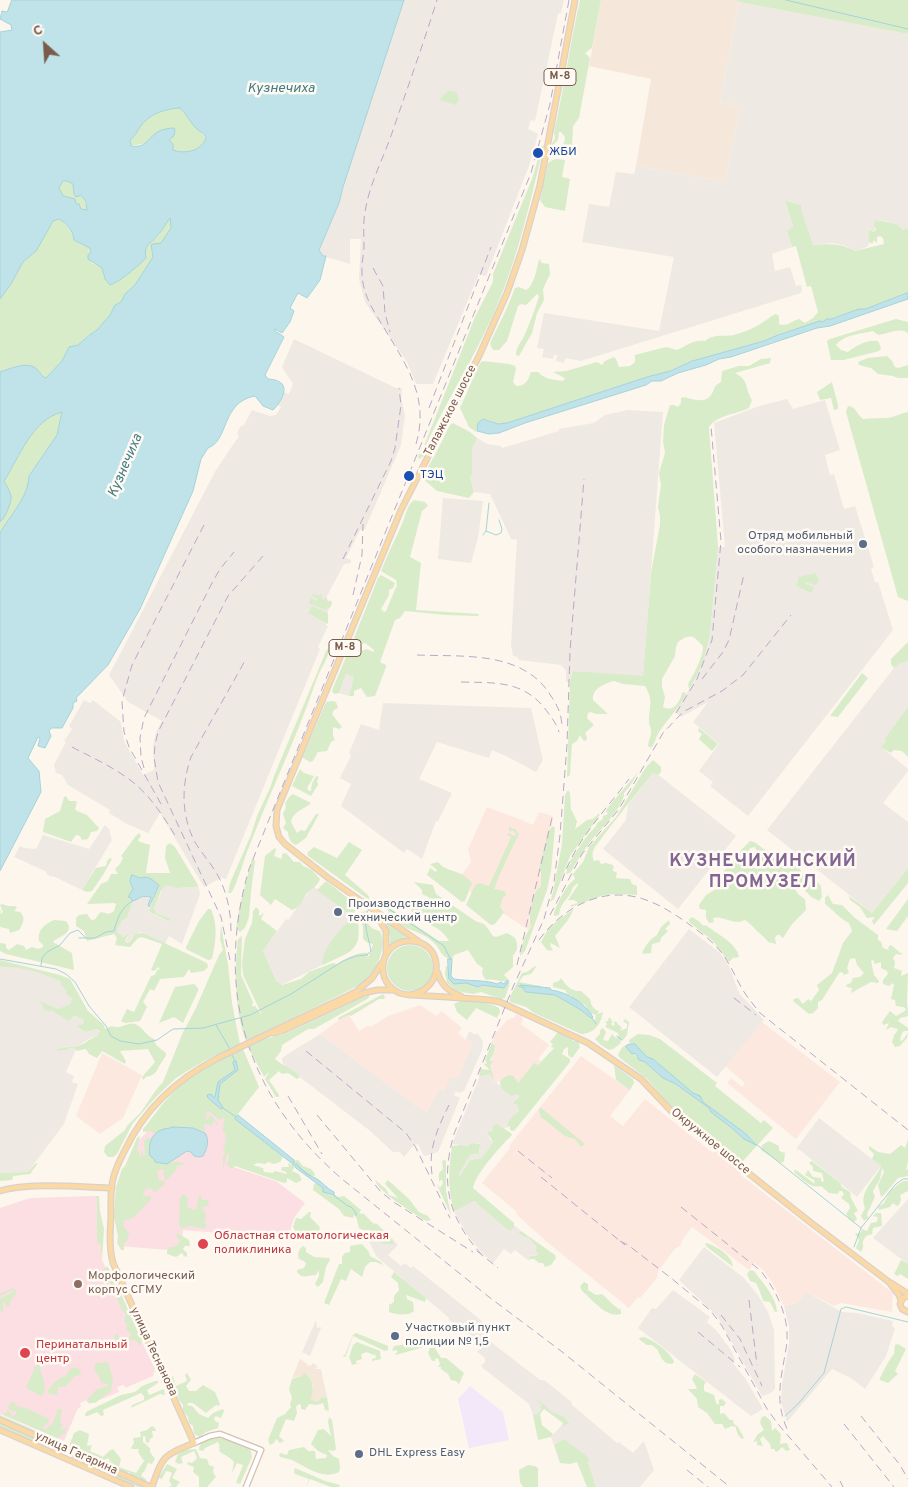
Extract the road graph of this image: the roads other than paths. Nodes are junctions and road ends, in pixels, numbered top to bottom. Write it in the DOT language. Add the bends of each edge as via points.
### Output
graph roads {
  1 [pos="575,0"];
  2 [pos="372,908"];
  3 [pos="421,943"];
  4 [pos="385,957"];
  5 [pos="437,970"];
  6 [pos="394,990"];
  7 [pos="411,995"];
  8 [pos="467,998"];
  9 [pos="259,1038"];
  10 [pos="112,1188"];
  11 [pos="0,1191"];
  12 [pos="890,1282"];
  13 [pos="908,1295"];
  14 [pos="901,1301"];
  15 [pos="908,1312"];
  16 [pos="0,1420"];
  17 [pos="0,1430"];
  18 [pos="194,1443"];
  19 [pos="131,1487"];
  20 [pos="152,1487"];
  21 [pos="246,1487"];
  1 -- 2 [label="main road, Талажское шоссе / М-8" via="540,185 507,293 401,510 277,810 276,826 284,844"];
  2 -- 3 [label="main road, М-8"];
  2 -- 4 [label="main road, М-8" via="386,931"];
  3 -- 4 [label="main road" via="400,943"];
  3 -- 5 [label="main road, М-8" via="433,954"];
  4 -- 6 [label="main road, М-8" via="383,975"];
  4 -- 9 [label="main road" via="372,978 356,992"];
  5 -- 7 [label="main road" via="429,987"];
  5 -- 8 [label="main road, М-8" via="447,989"];
  6 -- 7 [label="main road, М-8"];
  6 -- 9 [label="main road" via="364,993"];
  7 -- 8 [label="main road, М-8"];
  8 -- 12 [label="main road, Окружное шоссе / М-8" via="500,1002 596,1048 640,1079 675,1115"];
  9 -- 10 [label="main road, bridge" via="185,1077 152,1107 127,1145 116,1168"];
  10 -- 11 [label="main road" via="32,1187"];
  10 -- 18 [label="main road, улица Теснанова" via="112,1260"];
  12 -- 13 [label="main road, Окружное шоссе / М-8"];
  12 -- 14 [label="main road, Окружное шоссе / М-8"];
  13 -- 14 [label="main road"];
  14 -- 15 [label="main road, Окружное шоссе" via="902,1309"];
  16 -- 20 [label="main road, улица Гагарина"];
  17 -- 19 [label="main road, улица Гагарина"];
  18 -- 20 [label="main road" via="164,1458"];
  18 -- 21 [label="main road" via="220,1434 261,1450"];
}
